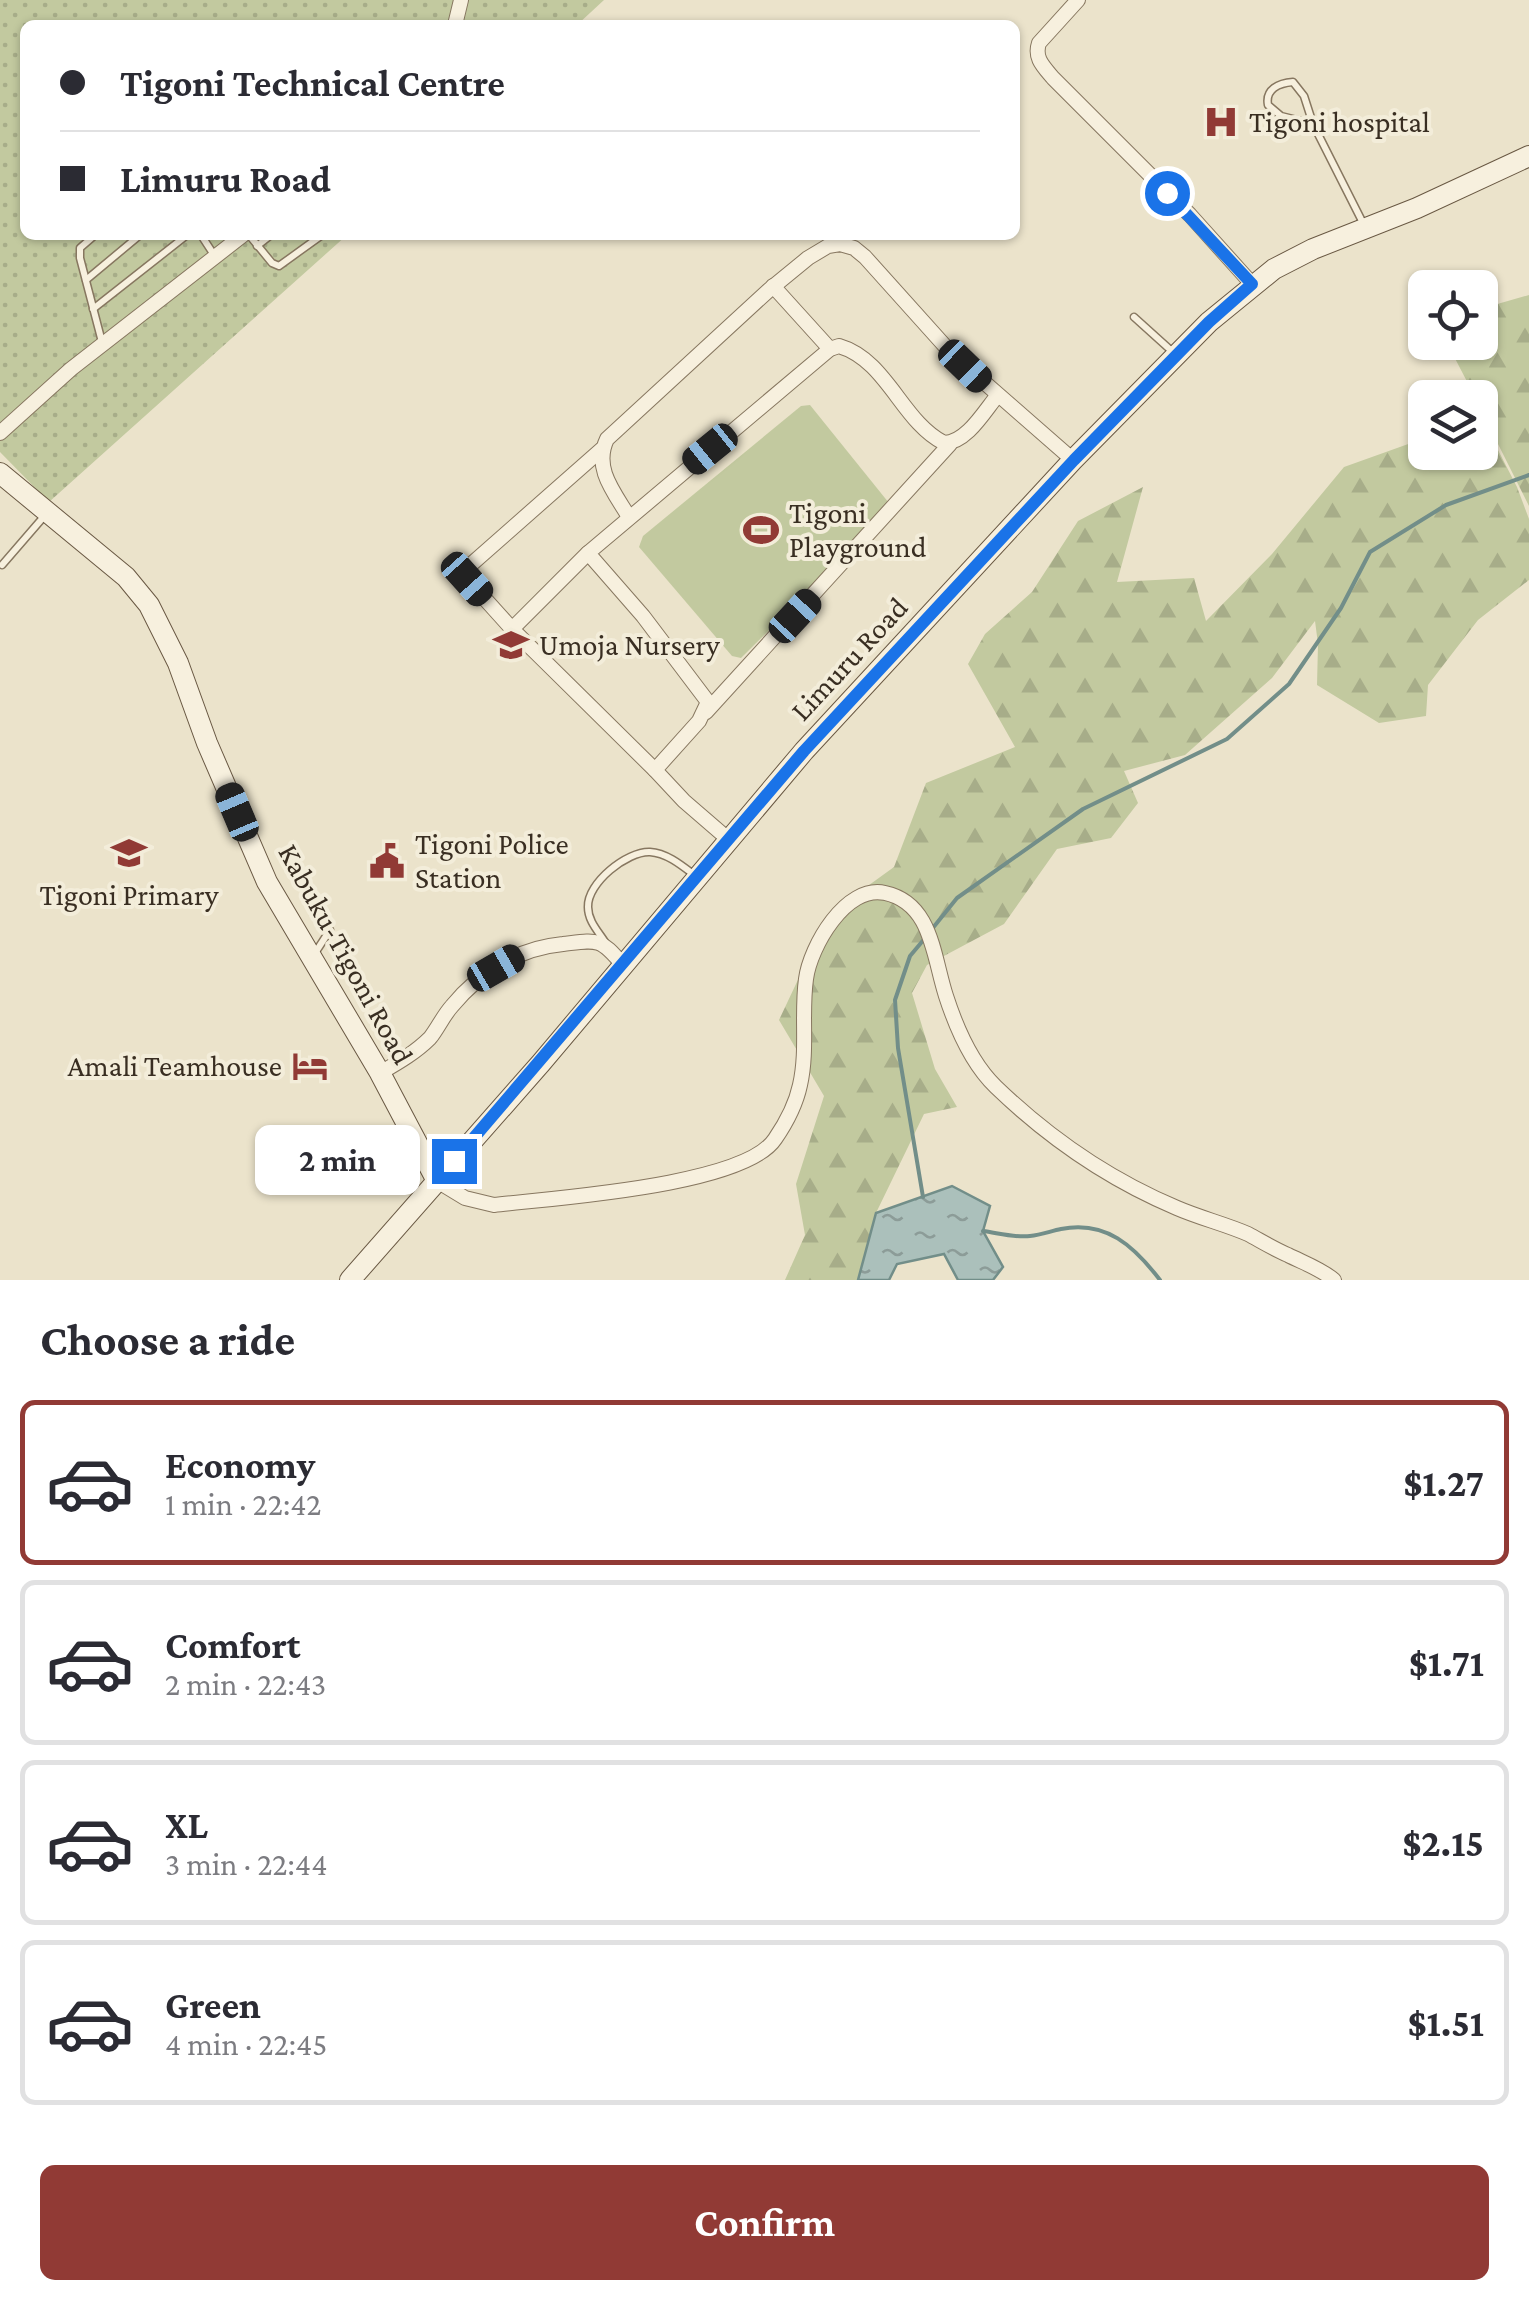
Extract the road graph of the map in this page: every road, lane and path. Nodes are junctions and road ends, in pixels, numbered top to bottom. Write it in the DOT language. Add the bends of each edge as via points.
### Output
graph roads {
  1 [pos="1078,0"];
  2 [pos="1312,124"];
  3 [pos="1529,156"];
  4 [pos="1365,228"];
  5 [pos="89,240"];
  6 [pos="134,240"];
  7 [pos="182,240"];
  8 [pos="204,240"];
  9 [pos="238,240"];
  10 [pos="251,240"];
  11 [pos="265,240"];
  12 [pos="315,240"];
  13 [pos="258,246"];
  14 [pos="214,255"];
  15 [pos="86,280"];
  16 [pos="1252,284"];
  17 [pos="774,286"];
  18 [pos="93,309"];
  19 [pos="1134,318"];
  20 [pos="102,344"];
  21 [pos="830,349"];
  22 [pos="1176,355"];
  23 [pos="997,396"];
  24 [pos="0,433"];
  25 [pos="950,444"];
  26 [pos="602,448"];
  27 [pos="1074,460"];
  28 [pos="0,473"];
  29 [pos="48,512"];
  30 [pos="629,517"];
  31 [pos="588,553"];
  32 [pos="2,566"];
  33 [pos="512,629"];
  34 [pos="706,712"];
  35 [pos="654,770"];
  36 [pos="728,838"];
  37 [pos="697,877"];
  38 [pos="330,930"];
  39 [pos="615,956"];
  40 [pos="312,959"];
  41 [pos="380,1073"];
  42 [pos="437,1181"];
  43 [pos="350,1280"];
  44 [pos="1334,1280"];
  1 -- 16 [label="street" via="1039,43 1039,61"];
  2 -- 2 [label="lane" via="1294,82 1268,94 1272,111"];
  2 -- 4 [label="lane"];
  3 -- 4 [label="main road, Limuru Road"];
  4 -- 16 [label="main road, Limuru Road"];
  5 -- 15 [label="lane" via="80,248"];
  6 -- 15 [label="lane"];
  7 -- 18 [label="lane"];
  8 -- 14 [label="lane"];
  9 -- 14 [label="street"];
  10 -- 13 [label="lane"];
  11 -- 13 [label="lane"];
  12 -- 13 [label="lane" via="278,266"];
  14 -- 20 [label="street"];
  15 -- 18 [label="lane"];
  16 -- 22 [label="main road, Limuru Road"];
  17 -- 21 [label="street"];
  17 -- 23 [label="street" via="820,250 850,246"];
  17 -- 26 [label="street"];
  18 -- 20 [label="lane"];
  19 -- 22 [label="lane"];
  20 -- 24 [label="street"];
  21 -- 25 [label="street" via="858,354 939,442"];
  21 -- 30 [label="street"];
  22 -- 27 [label="main road, Limuru Road"];
  23 -- 25 [label="street"];
  23 -- 27 [label="street"];
  25 -- 34 [label="street"];
  26 -- 30 [label="street" via="603,471"];
  26 -- 33 [label="street" via="468,568 467,579"];
  27 -- 36 [label="main road, Limuru Road"];
  28 -- 29 [label="main road, Kabuku-Tigoni Road"];
  29 -- 32 [label="lane"];
  29 -- 40 [label="main road, Kabuku-Tigoni Road" via="149,605 267,882"];
  30 -- 31 [label="street"];
  31 -- 33 [label="street"];
  31 -- 34 [label="street" via="700,690"];
  33 -- 35 [label="street"];
  34 -- 35 [label="street"];
  35 -- 36 [label="street"];
  36 -- 37 [label="main road, Limuru Road"];
  37 -- 39 [label="main road, Limuru Road"];
  37 -- 39 [label="lane" via="652,852 616,866 588,906 592,924"];
  38 -- 40 [label="lane"];
  39 -- 41 [label="street" via="592,940 515,956 483,976 431,1036"];
  39 -- 42 [label="main road, Limuru Road"];
  40 -- 41 [label="main road, Kabuku-Tigoni Road"];
  41 -- 42 [label="main road, Kabuku-Tigoni Road"];
  42 -- 43 [label="main road, Limuru Road"];
  42 -- 44 [label="street" via="494,1205 681,1181 748,1162 772,1144 794,1104 804,1056 806,976 819,944 842,908 879,891 903,898 919,913 946,997 977,1063 1050,1137 1115,1177"];
}
